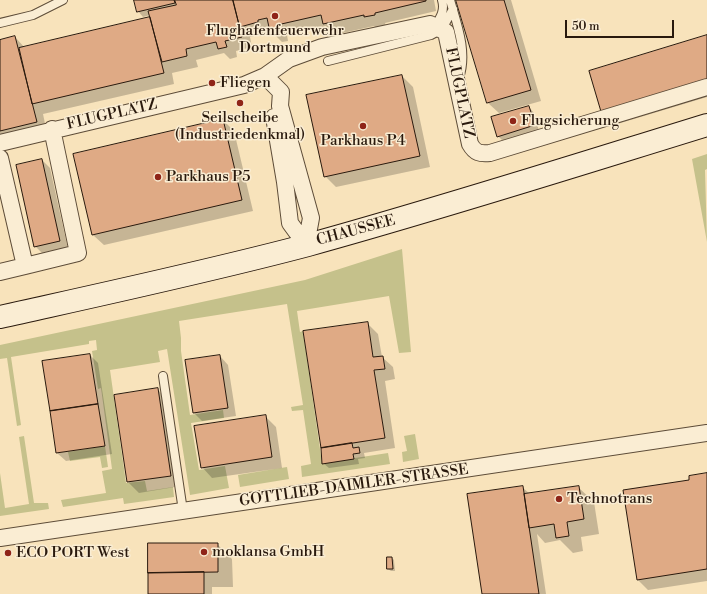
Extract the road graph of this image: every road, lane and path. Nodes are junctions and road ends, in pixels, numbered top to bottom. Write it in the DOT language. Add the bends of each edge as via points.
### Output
graph roads {
  1 [pos="63,0"];
  2 [pos="442,0"];
  3 [pos="450,0"];
  4 [pos="453,9"];
  5 [pos="0,23"];
  6 [pos="439,28"];
  7 [pos="328,61"];
  8 [pos="264,76"];
  9 [pos="457,85"];
  10 [pos="707,87"];
  11 [pos="707,125"];
  12 [pos="52,129"];
  13 [pos="0,143"];
  14 [pos="0,158"];
  15 [pos="306,245"];
  16 [pos="25,266"];
  17 [pos="0,272"];
  18 [pos="0,317"];
  19 [pos="163,376"];
  20 [pos="707,433"];
  21 [pos="183,511"];
  22 [pos="0,538"];
  1 -- 5 [label="lane" via="32,15"];
  2 -- 6 [label="lane"];
  3 -- 4 [label="lane"];
  4 -- 6 [label="lane"];
  4 -- 9 [label="lane" via="461,44 462,70"];
  6 -- 7 [label="lane" via="431,34"];
  6 -- 8 [label="street, FLUGPLATZ" via="430,24 322,47 289,59"];
  6 -- 9 [label="street, FLUGPLATZ" via="446,32"];
  8 -- 12 [label="street, FLUGPLATZ" via="244,85"];
  8 -- 15 [label="street" via="281,92 280,106 311,218"];
  9 -- 10 [label="street, FLUGPLATZ" via="470,144 474,151 480,154"];
  11 -- 15 [label="main road, CHAUSSEE" via="419,214"];
  12 -- 13 [label="street, FLUGPLATZ"];
  12 -- 16 [label="street, FLUGPLATZ" via="78,253"];
  14 -- 16 [label="street"];
  15 -- 18 [label="main road, CHAUSSEE"];
  16 -- 17 [label="street, FLUGPLATZ"];
  19 -- 21 [label="lane"];
  20 -- 21 [label="street, GOTTLIEB-DAIMLER-STRASSE"];
  21 -- 22 [label="street, GOTTLIEB-DAIMLER-STRASSE"];
}
